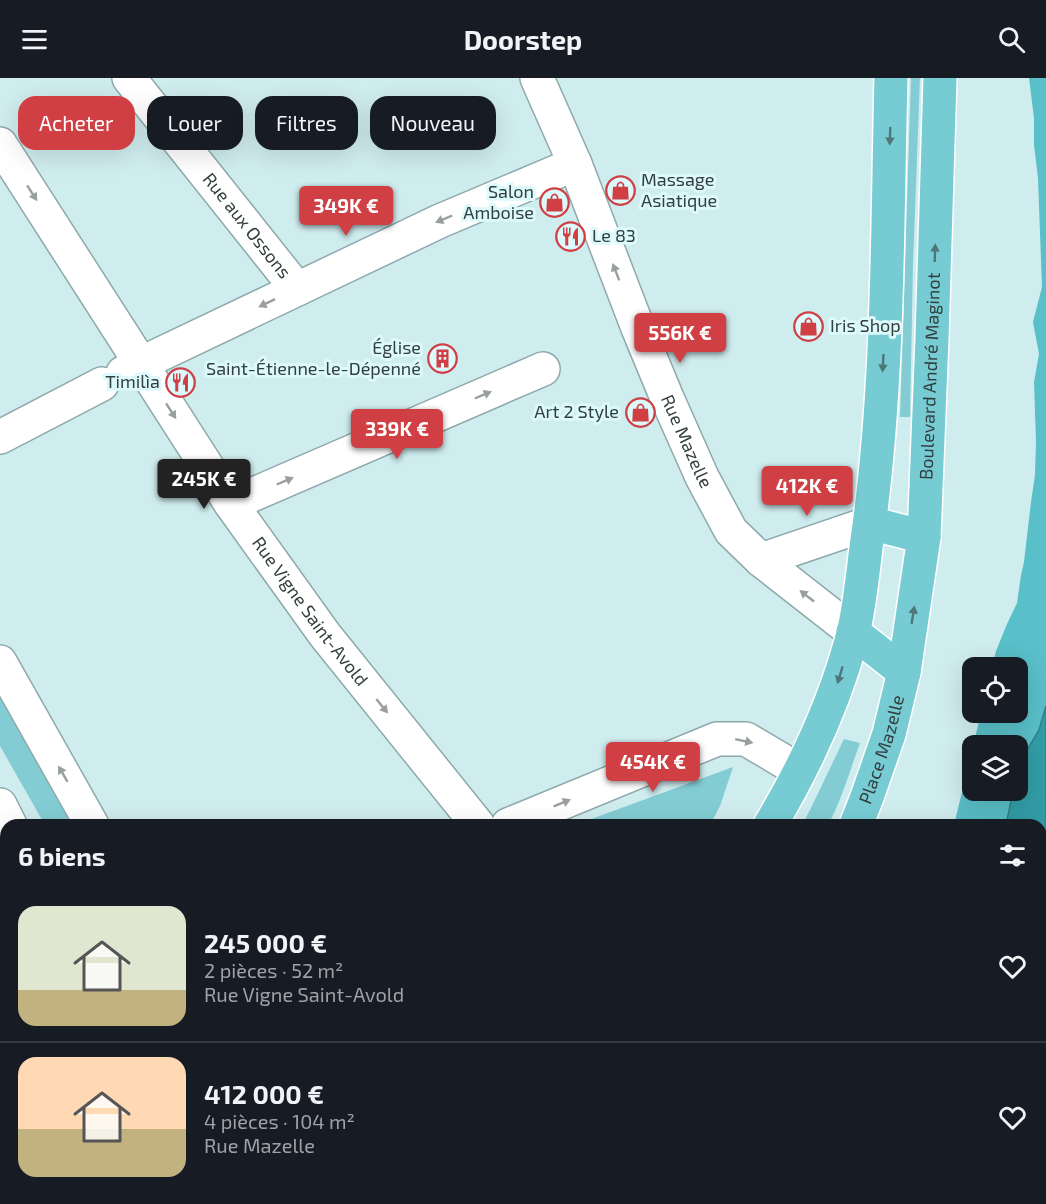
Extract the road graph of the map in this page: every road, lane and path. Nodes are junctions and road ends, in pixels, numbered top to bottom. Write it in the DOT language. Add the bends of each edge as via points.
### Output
graph roads {
  1 [pos="129,78"];
  2 [pos="537,78"];
  3 [pos="891,78"];
  4 [pos="939,78"];
  5 [pos="0,144"];
  6 [pos="575,164"];
  7 [pos="297,289"];
  8 [pos="543,369"];
  9 [pos="122,374"];
  10 [pos="0,437"];
  11 [pos="231,504"];
  12 [pos="870,523"];
  13 [pos="924,537"];
  14 [pos="761,560"];
  15 [pos="853,632"];
  16 [pos="0,662"];
  17 [pos="904,672"];
  18 [pos="800,771"];
  19 [pos="0,805"];
  20 [pos="7,819"];
  21 [pos="89,819"];
  22 [pos="473,819"];
  23 [pos="523,819"];
  24 [pos="773,819"];
  25 [pos="858,819"];
  1 -- 7 [label="street, Rue aux Ossons"];
  2 -- 6 [label="street, Rue Mazelle"];
  3 -- 12 [label="main road, one-way" via="885,321"];
  13 -- 4 [label="main road, Boulevard André Maginot, one-way"];
  5 -- 9 [label="street, Rue Vigne Saint-Avold, one-way"];
  6 -- 7 [label="street, one-way" via="440,221"];
  14 -- 6 [label="street, Rue Mazelle, one-way" via="731,531 702,477 646,348"];
  7 -- 9 [label="street, one-way"];
  11 -- 8 [label="street, one-way"];
  9 -- 10 [label="street"];
  9 -- 11 [label="street, Rue Vigne Saint-Avold, one-way"];
  11 -- 22 [label="street, Rue Vigne Saint-Avold, one-way" via="325,635"];
  12 -- 13 [label="main road"];
  12 -- 14 [label="street"];
  12 -- 15 [label="main road"];
  17 -- 13 [label="main road, Boulevard André Maginot, one-way"];
  15 -- 14 [label="street, Rue Mazelle, one-way"];
  15 -- 17 [label="main road"];
  15 -- 18 [label="main road, one-way" via="834,698"];
  21 -- 16 [label="street, one-way"];
  17 -- 25 [label="main road, Place Mazelle" via="888,734"];
  23 -- 18 [label="street, one-way" via="717,739 746,739"];
  18 -- 24 [label="main road"];
  19 -- 20 [label="street"];
}
